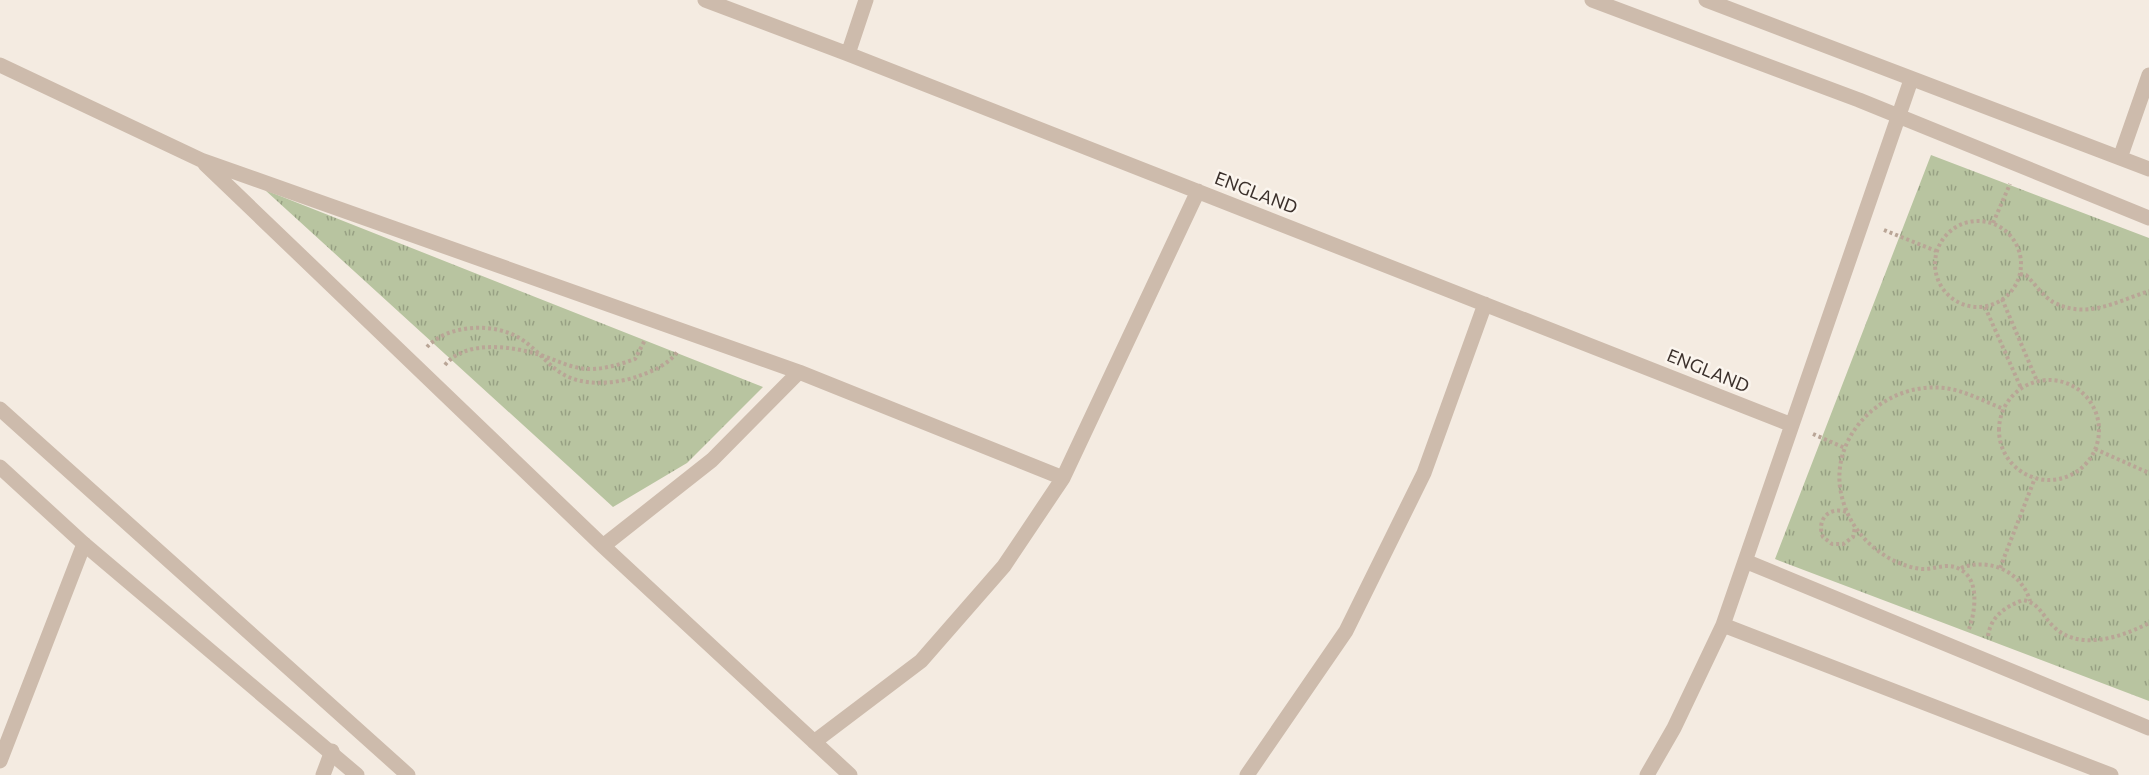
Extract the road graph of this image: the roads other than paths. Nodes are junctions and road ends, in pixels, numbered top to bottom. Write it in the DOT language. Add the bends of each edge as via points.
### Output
graph roads {
  1 [pos="705,0"];
  2 [pos="866,0"];
  3 [pos="1592,0"];
  4 [pos="1706,0"];
  5 [pos="848,54"];
  6 [pos="0,65"];
  7 [pos="2149,75"];
  8 [pos="1911,80"];
  9 [pos="1898,116"];
  10 [pos="2120,158"];
  11 [pos="201,160"];
  12 [pos="2149,169"];
  13 [pos="1198,191"];
  14 [pos="2149,218"];
  15 [pos="1485,304"];
  16 [pos="799,372"];
  17 [pos="0,409"];
  18 [pos="1792,425"];
  19 [pos="0,467"];
  20 [pos="1063,478"];
  21 [pos="84,544"];
  22 [pos="603,546"];
  23 [pos="1745,561"];
  24 [pos="1723,625"];
  25 [pos="2149,729"];
  26 [pos="814,742"];
  27 [pos="332,751"];
  28 [pos="0,761"];
  29 [pos="323,775"];
  30 [pos="357,775"];
  31 [pos="408,775"];
  32 [pos="850,775"];
  33 [pos="1247,775"];
  34 [pos="1647,775"];
  35 [pos="2111,775"];
  1 -- 5 [label="street, ENGLAND"];
  2 -- 5 [label="street"];
  3 -- 9 [label="street"];
  4 -- 8 [label="street" via="1863,58"];
  5 -- 13 [label="street, ENGLAND"];
  6 -- 11 [label="street"];
  7 -- 10 [label="street"];
  8 -- 9 [label="street"];
  8 -- 10 [label="street"];
  9 -- 14 [label="street"];
  9 -- 18 [label="street"];
  10 -- 12 [label="street"];
  11 -- 16 [label="street"];
  11 -- 22 [label="street"];
  13 -- 15 [label="street, ENGLAND"];
  13 -- 20 [label="street"];
  15 -- 18 [label="street, ENGLAND"];
  15 -- 33 [label="street" via="1424,473 1346,631"];
  16 -- 20 [label="street"];
  16 -- 22 [label="street" via="712,460"];
  17 -- 31 [label="street"];
  18 -- 23 [label="street"];
  19 -- 21 [label="street"];
  20 -- 26 [label="street" via="1004,566 921,661"];
  21 -- 27 [label="street"];
  21 -- 28 [label="street"];
  22 -- 26 [label="street"];
  23 -- 24 [label="street"];
  23 -- 25 [label="street"];
  24 -- 34 [label="street"];
  24 -- 35 [label="street"];
  26 -- 32 [label="street"];
  27 -- 29 [label="street"];
  27 -- 30 [label="street"];
}
